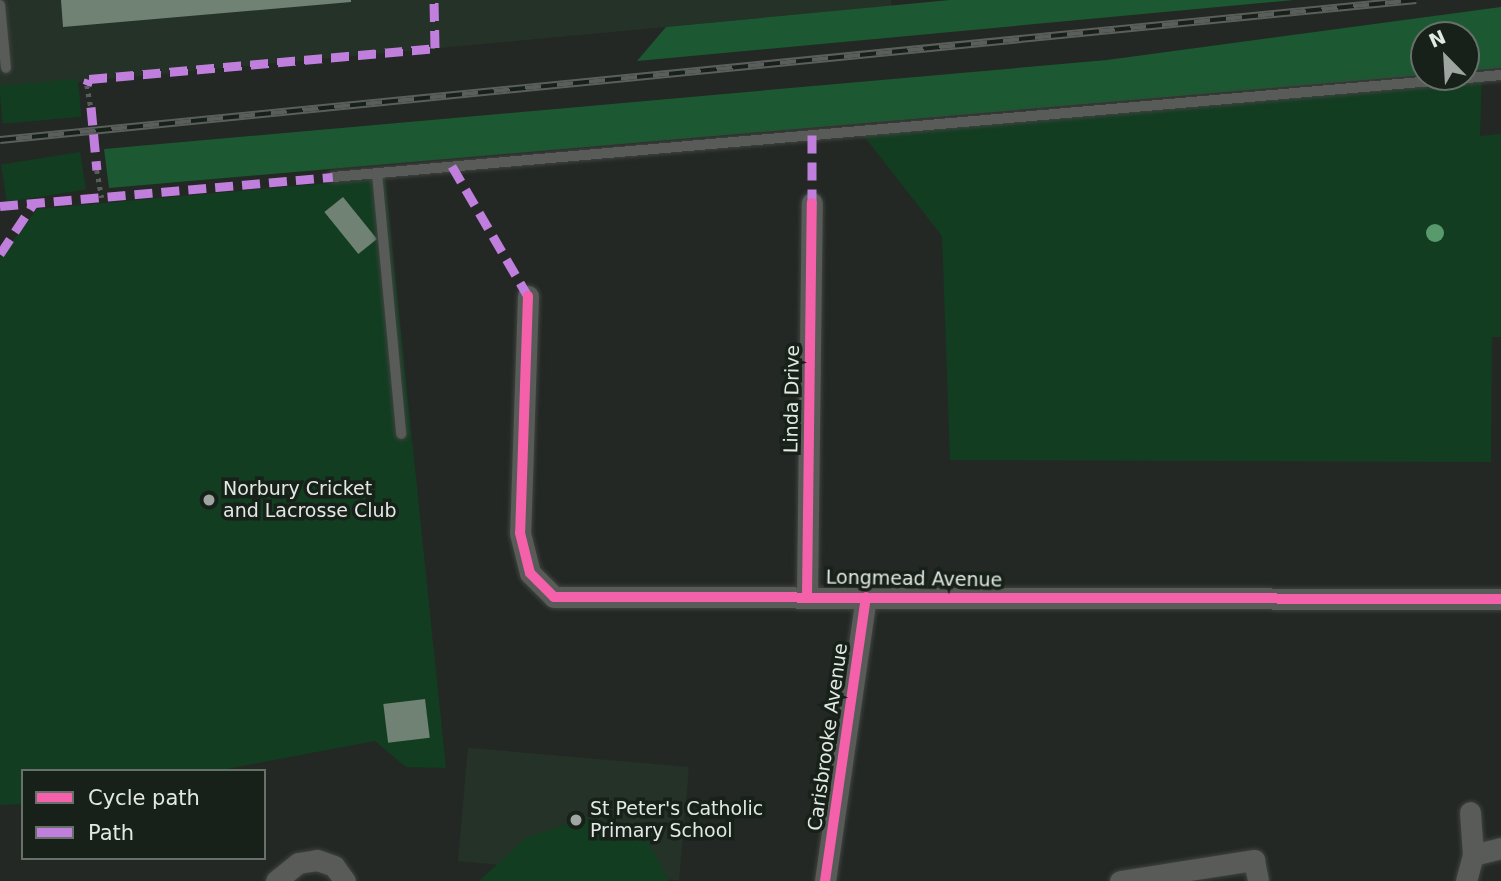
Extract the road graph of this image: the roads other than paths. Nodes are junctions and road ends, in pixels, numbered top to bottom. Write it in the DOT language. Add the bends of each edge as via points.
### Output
graph roads {
  1 [pos="0,5"];
  2 [pos="6,68"];
  3 [pos="1501,75"];
  4 [pos="377,173"];
  5 [pos="333,177"];
  6 [pos="812,203"];
  7 [pos="528,296"];
  8 [pos="401,434"];
  9 [pos="807,595"];
  10 [pos="866,597"];
  11 [pos="1501,599"];
  12 [pos="1470,812"];
  13 [pos="1501,848"];
  14 [pos="1473,855"];
  15 [pos="276,881"];
  16 [pos="345,881"];
  17 [pos="825,881"];
  18 [pos="1120,881"];
  19 [pos="1258,881"];
  20 [pos="1466,881"];
  1 -- 2 [label="lane"];
  3 -- 4 [label="lane"];
  4 -- 5 [label="lane"];
  4 -- 8 [label="lane"];
  6 -- 9 [label="street, Linda Drive"];
  7 -- 9 [label="street, Longmead Avenue" via="520,533 530,573 554,597"];
  9 -- 10 [label="street, Longmead Avenue"];
  10 -- 11 [label="street, Longmead Avenue"];
  10 -- 17 [label="street, Carisbrooke Avenue"];
  12 -- 14 [label="street"];
  13 -- 14 [label="street"];
  14 -- 20 [label="street"];
  15 -- 16 [label="street" via="298,863 317,860 334,866"];
  18 -- 19 [label="street" via="1254,860"];
}
